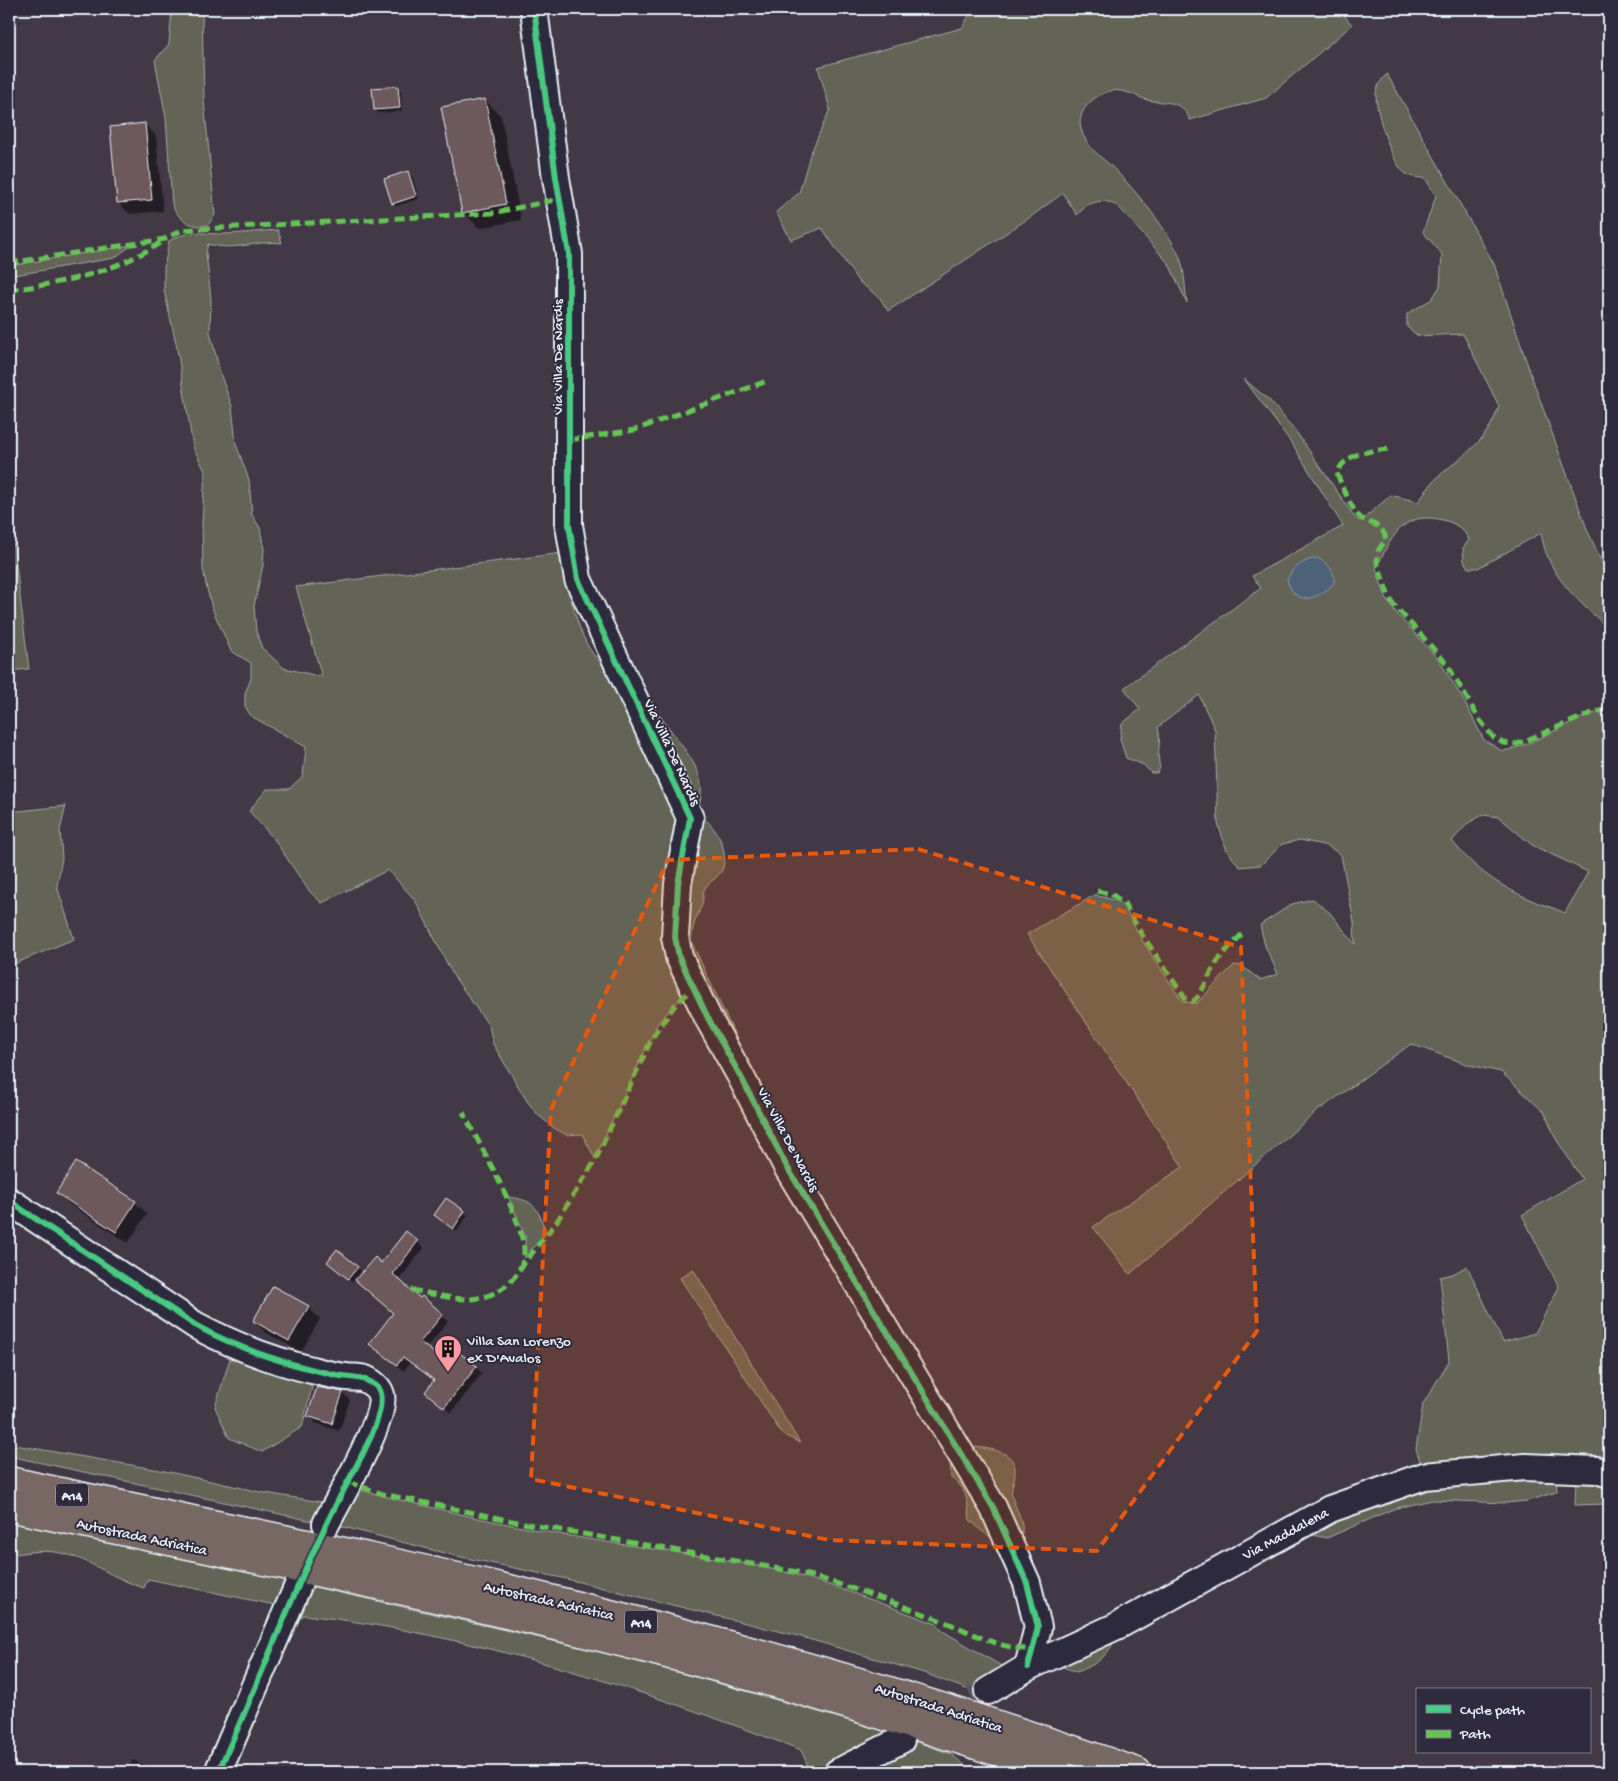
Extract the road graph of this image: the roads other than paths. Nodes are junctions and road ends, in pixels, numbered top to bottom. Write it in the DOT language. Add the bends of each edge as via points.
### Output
graph roads {
  1 [pos="534,9"];
  2 [pos="9,1201"];
  3 [pos="1609,1474"];
  4 [pos="9,1481"];
  5 [pos="9,1506"];
  6 [pos="326,1524"];
  7 [pos="299,1583"];
  8 [pos="1028,1667"];
  9 [pos="988,1691"];
  10 [pos="901,1740"];
  11 [pos="218,1772"];
  12 [pos="838,1772"];
  13 [pos="1058,1772"];
  14 [pos="1137,1772"];
  1 -- 8 [label="street, Via Villa De Nardis" via="569,254 569,525 578,579 690,818 678,884 675,936 679,957 787,1167 993,1507 1027,1583 1038,1628"];
  2 -- 6 [label="street" via="195,1325 226,1342 310,1370 363,1378 376,1386 382,1395 368,1444"];
  3 -- 8 [label="street, Via Maddalena" via="1597,1470 1525,1467 1424,1476 1330,1509 1119,1625"];
  4 -- 14 [label="highway, Autostrada Adriatica / A14" via="557,1600 683,1632 893,1692"];
  5 -- 13 [label="highway, Autostrada Adriatica / A14" via="622,1642 845,1703"];
  7 -- 11 [label="street"];
  8 -- 9 [label="street, Via Maddalena"];
  10 -- 12 [label="street"];
}
